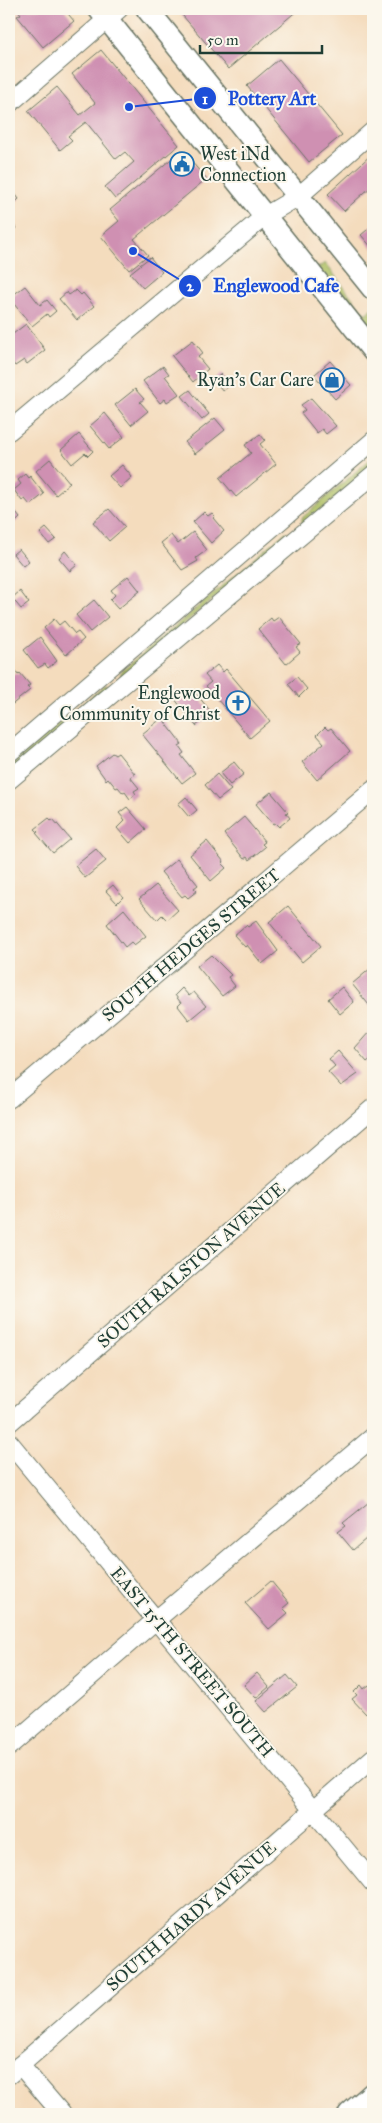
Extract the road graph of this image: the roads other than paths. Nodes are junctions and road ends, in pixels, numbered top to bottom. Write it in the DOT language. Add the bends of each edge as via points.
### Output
graph roads {
  1 [pos="147,9"];
  2 [pos="108,12"];
  3 [pos="9,104"];
  4 [pos="373,131"];
  5 [pos="299,196"];
  6 [pos="265,216"];
  7 [pos="373,289"];
  8 [pos="373,351"];
  9 [pos="9,431"];
  10 [pos="373,441"];
  11 [pos="373,476"];
  12 [pos="286,516"];
  13 [pos="302,535"];
  14 [pos="105,671"];
  15 [pos="120,687"];
  16 [pos="9,753"];
  17 [pos="9,780"];
  18 [pos="373,790"];
  19 [pos="9,1099"];
  20 [pos="373,1108"];
  21 [pos="9,1423"];
  22 [pos="373,1437"];
  23 [pos="9,1442"];
  24 [pos="157,1619"];
  25 [pos="9,1747"];
  26 [pos="373,1758"];
  27 [pos="313,1809"];
  28 [pos="373,1883"];
  29 [pos="14,2070"];
  30 [pos="373,2093"];
  31 [pos="62,2114"];
  32 [pos="349,2114"];
  1 -- 5 [label="street"];
  2 -- 3 [label="street"];
  2 -- 6 [label="street"];
  4 -- 5 [label="street"];
  5 -- 6 [label="street"];
  5 -- 7 [label="street"];
  6 -- 8 [label="street"];
  6 -- 9 [label="street"];
  10 -- 12 [label="street"];
  11 -- 13 [label="street"];
  12 -- 13 [label="street"];
  12 -- 14 [label="street"];
  13 -- 15 [label="street"];
  14 -- 15 [label="street"];
  14 -- 16 [label="street"];
  15 -- 17 [label="street"];
  18 -- 19 [label="street, SOUTH HEDGES STREET"];
  20 -- 21 [label="street, SOUTH RALSTON AVENUE"];
  22 -- 24 [label="street"];
  23 -- 24 [label="street, EAST 15TH STREET SOUTH"];
  24 -- 25 [label="street"];
  24 -- 27 [label="street, EAST 15TH STREET SOUTH"];
  26 -- 27 [label="street, SOUTH HARDY AVENUE"];
  27 -- 28 [label="street, EAST 15TH STREET SOUTH"];
  27 -- 29 [label="street, SOUTH HARDY AVENUE"];
  29 -- 31 [label="street"];
  30 -- 32 [label="street"];
}
